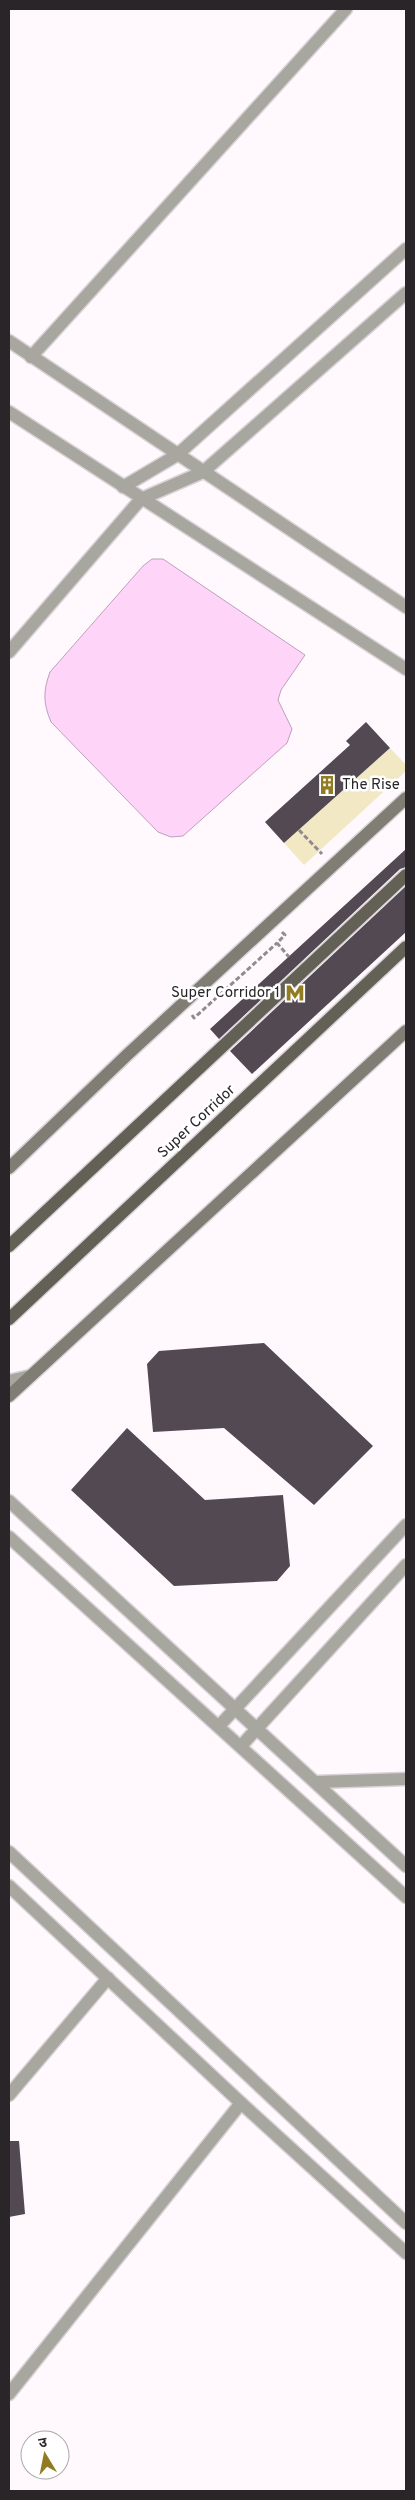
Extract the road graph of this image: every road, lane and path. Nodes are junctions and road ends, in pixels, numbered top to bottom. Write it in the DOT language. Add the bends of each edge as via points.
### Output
graph roads {
  1 [pos="346,9"];
  2 [pos="406,249"];
  3 [pos="406,293"];
  4 [pos="9,341"];
  5 [pos="31,357"];
  6 [pos="9,412"];
  7 [pos="177,455"];
  8 [pos="203,472"];
  9 [pos="124,487"];
  10 [pos="142,499"];
  11 [pos="406,607"];
  12 [pos="9,652"];
  13 [pos="406,669"];
  14 [pos="406,798"];
  15 [pos="299,830"];
  16 [pos="333,866"];
  17 [pos="406,875"];
  18 [pos="285,935"];
  19 [pos="276,943"];
  20 [pos="406,947"];
  21 [pos="289,957"];
  22 [pos="194,1018"];
  23 [pos="406,1031"];
  24 [pos="9,1168"];
  25 [pos="9,1246"];
  26 [pos="9,1319"];
  27 [pos="30,1376"];
  28 [pos="9,1381"];
  29 [pos="9,1396"];
  30 [pos="9,1501"];
  31 [pos="406,1525"];
  32 [pos="9,1537"];
  33 [pos="406,1565"];
  34 [pos="236,1709"];
  35 [pos="219,1726"];
  36 [pos="257,1728"];
  37 [pos="241,1746"];
  38 [pos="406,1779"];
  39 [pos="316,1782"];
  40 [pos="9,1852"];
  41 [pos="406,1866"];
  42 [pos="9,1886"];
  43 [pos="406,1897"];
  44 [pos="108,1978"];
  45 [pos="9,2095"];
  46 [pos="241,2103"];
  47 [pos="406,2223"];
  48 [pos="406,2253"];
  49 [pos="9,2394"];
  1 -- 5 [label="street"];
  2 -- 7 [label="street"];
  3 -- 8 [label="street"];
  4 -- 5 [label="street"];
  5 -- 7 [label="street"];
  6 -- 9 [label="street"];
  7 -- 8 [label="street"];
  7 -- 9 [label="street"];
  8 -- 10 [label="street"];
  8 -- 11 [label="street"];
  9 -- 10 [label="street"];
  10 -- 12 [label="street"];
  10 -- 13 [label="street"];
  14 -- 16 [label="street"];
  15 -- 16 [label="path"];
  16 -- 24 [label="street"];
  17 -- 25 [label="main road"];
  18 -- 19 [label="path"];
  19 -- 21 [label="path"];
  19 -- 22 [label="path"];
  20 -- 26 [label="main road, Super Corridor"];
  23 -- 27 [label="street"];
  27 -- 28 [label="street"];
  27 -- 29 [label="street"];
  30 -- 34 [label="street"];
  31 -- 34 [label="street"];
  32 -- 35 [label="street"];
  33 -- 36 [label="street"];
  34 -- 35 [label="street"];
  34 -- 36 [label="street"];
  35 -- 37 [label="street"];
  36 -- 37 [label="street"];
  36 -- 39 [label="street"];
  37 -- 43 [label="street"];
  38 -- 39 [label="street"];
  39 -- 41 [label="street"];
  40 -- 47 [label="street"];
  42 -- 44 [label="street"];
  44 -- 45 [label="street"];
  44 -- 46 [label="street"];
  46 -- 48 [label="street"];
  46 -- 49 [label="street"];
}
